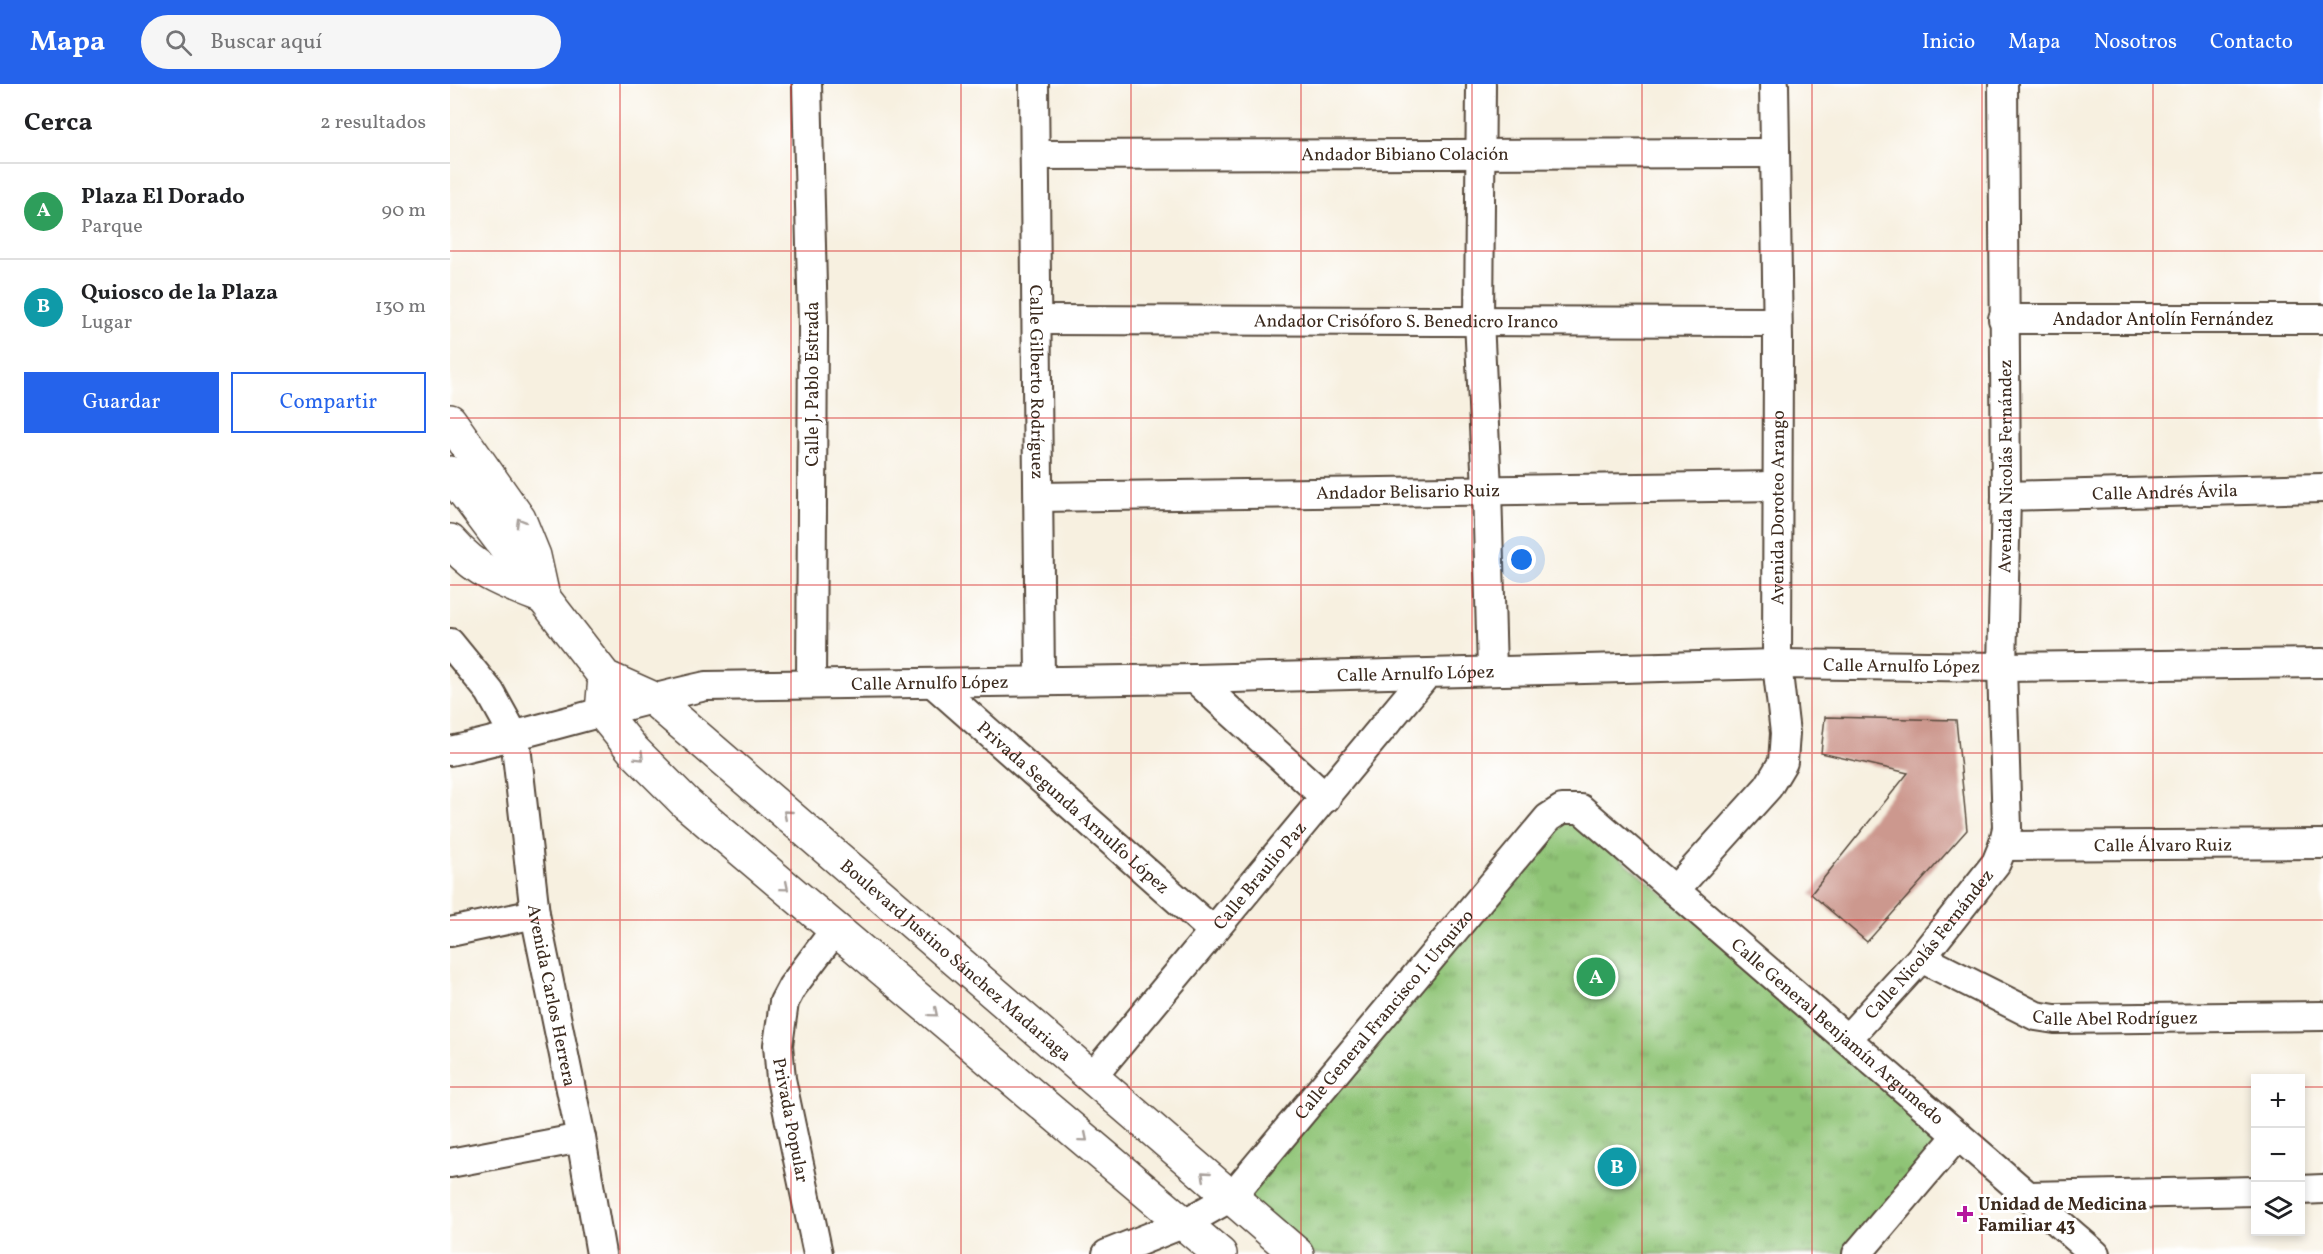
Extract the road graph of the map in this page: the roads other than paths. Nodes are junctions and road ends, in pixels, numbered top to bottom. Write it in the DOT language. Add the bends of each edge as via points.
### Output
graph roads {
  1 [pos="807,84"];
  2 [pos="1034,84"];
  3 [pos="1481,84"];
  4 [pos="1774,84"];
  5 [pos="2002,84"];
  6 [pos="1775,153"];
  7 [pos="1480,155"];
  8 [pos="1035,156"];
  9 [pos="2003,318"];
  10 [pos="2323,319"];
  11 [pos="1037,320"];
  12 [pos="1479,320"];
  13 [pos="1776,322"];
  14 [pos="450,421"];
  15 [pos="450,473"];
  16 [pos="1777,486"];
  17 [pos="2323,488"];
  18 [pos="1487,489"];
  19 [pos="2006,496"];
  20 [pos="1039,497"];
  21 [pos="450,541"];
  22 [pos="543,597"];
  23 [pos="450,643"];
  24 [pos="2323,663"];
  25 [pos="1777,664"];
  26 [pos="2002,667"];
  27 [pos="1492,670"];
  28 [pos="1426,674"];
  29 [pos="605,677"];
  30 [pos="1195,679"];
  31 [pos="1040,681"];
  32 [pos="811,684"];
  33 [pos="934,684"];
  34 [pos="652,698"];
  35 [pos="602,712"];
  36 [pos="515,737"];
  37 [pos="450,751"];
  38 [pos="1326,798"];
  39 [pos="1581,809"];
  40 [pos="2323,844"];
  41 [pos="2004,846"];
  42 [pos="1675,890"];
  43 [pos="535,914"];
  44 [pos="835,930"];
  45 [pos="1214,931"];
  46 [pos="450,932"];
  47 [pos="1921,958"];
  48 [pos="2323,1016"];
  49 [pos="1848,1038"];
  50 [pos="1092,1077"];
  51 [pos="1958,1135"];
  52 [pos="581,1138"];
  53 [pos="450,1163"];
  54 [pos="2323,1189"];
  55 [pos="2305,1190"];
  56 [pos="2251,1191"];
  57 [pos="2029,1196"];
  58 [pos="1231,1197"];
  59 [pos="1185,1223"];
  60 [pos="601,1254"];
  61 [pos="818,1254"];
  62 [pos="1107,1254"];
  63 [pos="1220,1254"];
  64 [pos="1297,1254"];
  65 [pos="1857,1254"];
  66 [pos="2095,1254"];
  1 -- 32 [label="street, Calle J. Pablo Estrada" via="813,326"];
  2 -- 8 [label="street, Calle Gilberto Rodríguez"];
  3 -- 7 [label="street"];
  4 -- 6 [label="street, Avenida Doroteo Arango"];
  5 -- 9 [label="street, Avenida Nicolás Fernández"];
  6 -- 7 [label="street, Andador Bibiano Colación"];
  6 -- 13 [label="street, Avenida Doroteo Arango"];
  7 -- 8 [label="street, Andador Bibiano Colación"];
  7 -- 12 [label="street"];
  8 -- 11 [label="street, Calle Gilberto Rodríguez"];
  9 -- 10 [label="street, Andador Antolín Fernández"];
  9 -- 19 [label="street, Avenida Nicolás Fernández"];
  11 -- 12 [label="street, Andador Crisóforo S. Benedicro Iranco"];
  11 -- 20 [label="street, Calle Gilberto Rodríguez"];
  12 -- 13 [label="street, Andador Crisóforo S. Benedicro Iranco"];
  12 -- 18 [label="street"];
  13 -- 16 [label="street, Avenida Doroteo Arango"];
  22 -- 14 [label="main road, one-way" via="534,556 519,519"];
  15 -- 22 [label="main road, Boulevard Justino Sánchez Madariaga"];
  16 -- 18 [label="street, Andador Belisario Ruiz"];
  16 -- 25 [label="street, Avenida Doroteo Arango"];
  17 -- 19 [label="street, Calle Andrés Ávila"];
  18 -- 20 [label="street, Andador Belisario Ruiz"];
  18 -- 27 [label="street"];
  19 -- 26 [label="street, Avenida Nicolás Fernández"];
  20 -- 31 [label="street, Calle Gilberto Rodríguez"];
  21 -- 22 [label="main road" via="492,577"];
  22 -- 29 [label="main road, Boulevard Justino Sánchez Madariaga"];
  23 -- 36 [label="street" via="490,692"];
  24 -- 26 [label="street, Calle Arnulfo López"];
  25 -- 26 [label="street, Calle Arnulfo López"];
  25 -- 27 [label="street, Calle Arnulfo López"];
  25 -- 42 [label="street, Avenida Doroteo Arango" via="1785,734 1783,762 1768,787"];
  26 -- 41 [label="street, Avenida Nicolás Fernández" via="2007,828"];
  27 -- 28 [label="street, Calle Arnulfo López"];
  28 -- 30 [label="street, Calle Arnulfo López"];
  28 -- 38 [label="street, Calle Braulio Paz"];
  29 -- 34 [label="main road, Boulevard Justino Sánchez Madariaga"];
  29 -- 35 [label="main road"];
  30 -- 31 [label="street, Calle Arnulfo López"];
  30 -- 38 [label="street"];
  31 -- 33 [label="street, Calle Arnulfo López"];
  32 -- 33 [label="street, Calle Arnulfo López"];
  32 -- 34 [label="street, Calle Arnulfo López" via="706,686"];
  33 -- 45 [label="street, Privada Segunda Arnulfo López"];
  34 -- 35 [label="street, Calle Arnulfo López"];
  50 -- 34 [label="main road, Boulevard Justino Sánchez Madariaga, one-way"];
  35 -- 36 [label="street, Calle Arnulfo López"];
  35 -- 44 [label="main road, one-way" via="633,750 687,804"];
  36 -- 37 [label="street, Calle Arnulfo López"];
  36 -- 43 [label="street, Avenida Carlos Herrera"];
  38 -- 45 [label="street, Calle Braulio Paz"];
  39 -- 42 [label="street, Calle General Benjamín Argumedo"];
  39 -- 58 [label="street, Calle General Francisco I. Urquizo" via="1562,809 1548,818"];
  40 -- 41 [label="street, Calle Álvaro Ruiz"];
  41 -- 47 [label="street, Calle Nicolás Fernández" via="1996,863"];
  42 -- 49 [label="street, Calle General Benjamín Argumedo"];
  43 -- 46 [label="street"];
  43 -- 52 [label="street, Avenida Carlos Herrera"];
  44 -- 59 [label="main road, one-way"];
  44 -- 61 [label="street, Privada Popular" via="784,1002 778,1045 781,1079"];
  45 -- 50 [label="street, Calle Braulio Paz"];
  47 -- 48 [label="street, Calle Abel Rodríguez" via="2018,1009 2055,1019"];
  47 -- 49 [label="street, Calle Nicolás Fernández"];
  49 -- 51 [label="street, Calle General Benjamín Argumedo"];
  58 -- 50 [label="main road, Boulevard Justino Sánchez Madariaga, one-way"];
  51 -- 57 [label="street, Calle General Benjamín Argumedo"];
  51 -- 65 [label="street"];
  52 -- 53 [label="street"];
  52 -- 60 [label="street, Avenida Carlos Herrera"];
  54 -- 55 [label="street"];
  56 -- 57 [label="street"];
  57 -- 66 [label="street, Calle General Benjamín Argumedo"];
  58 -- 59 [label="street, Calle General Francisco I. Urquizo"];
  58 -- 64 [label="main road, Boulevard Justino Sánchez Madariaga"];
  59 -- 62 [label="street, Calle General Francisco I. Urquizo"];
  59 -- 63 [label="main road"];
}
